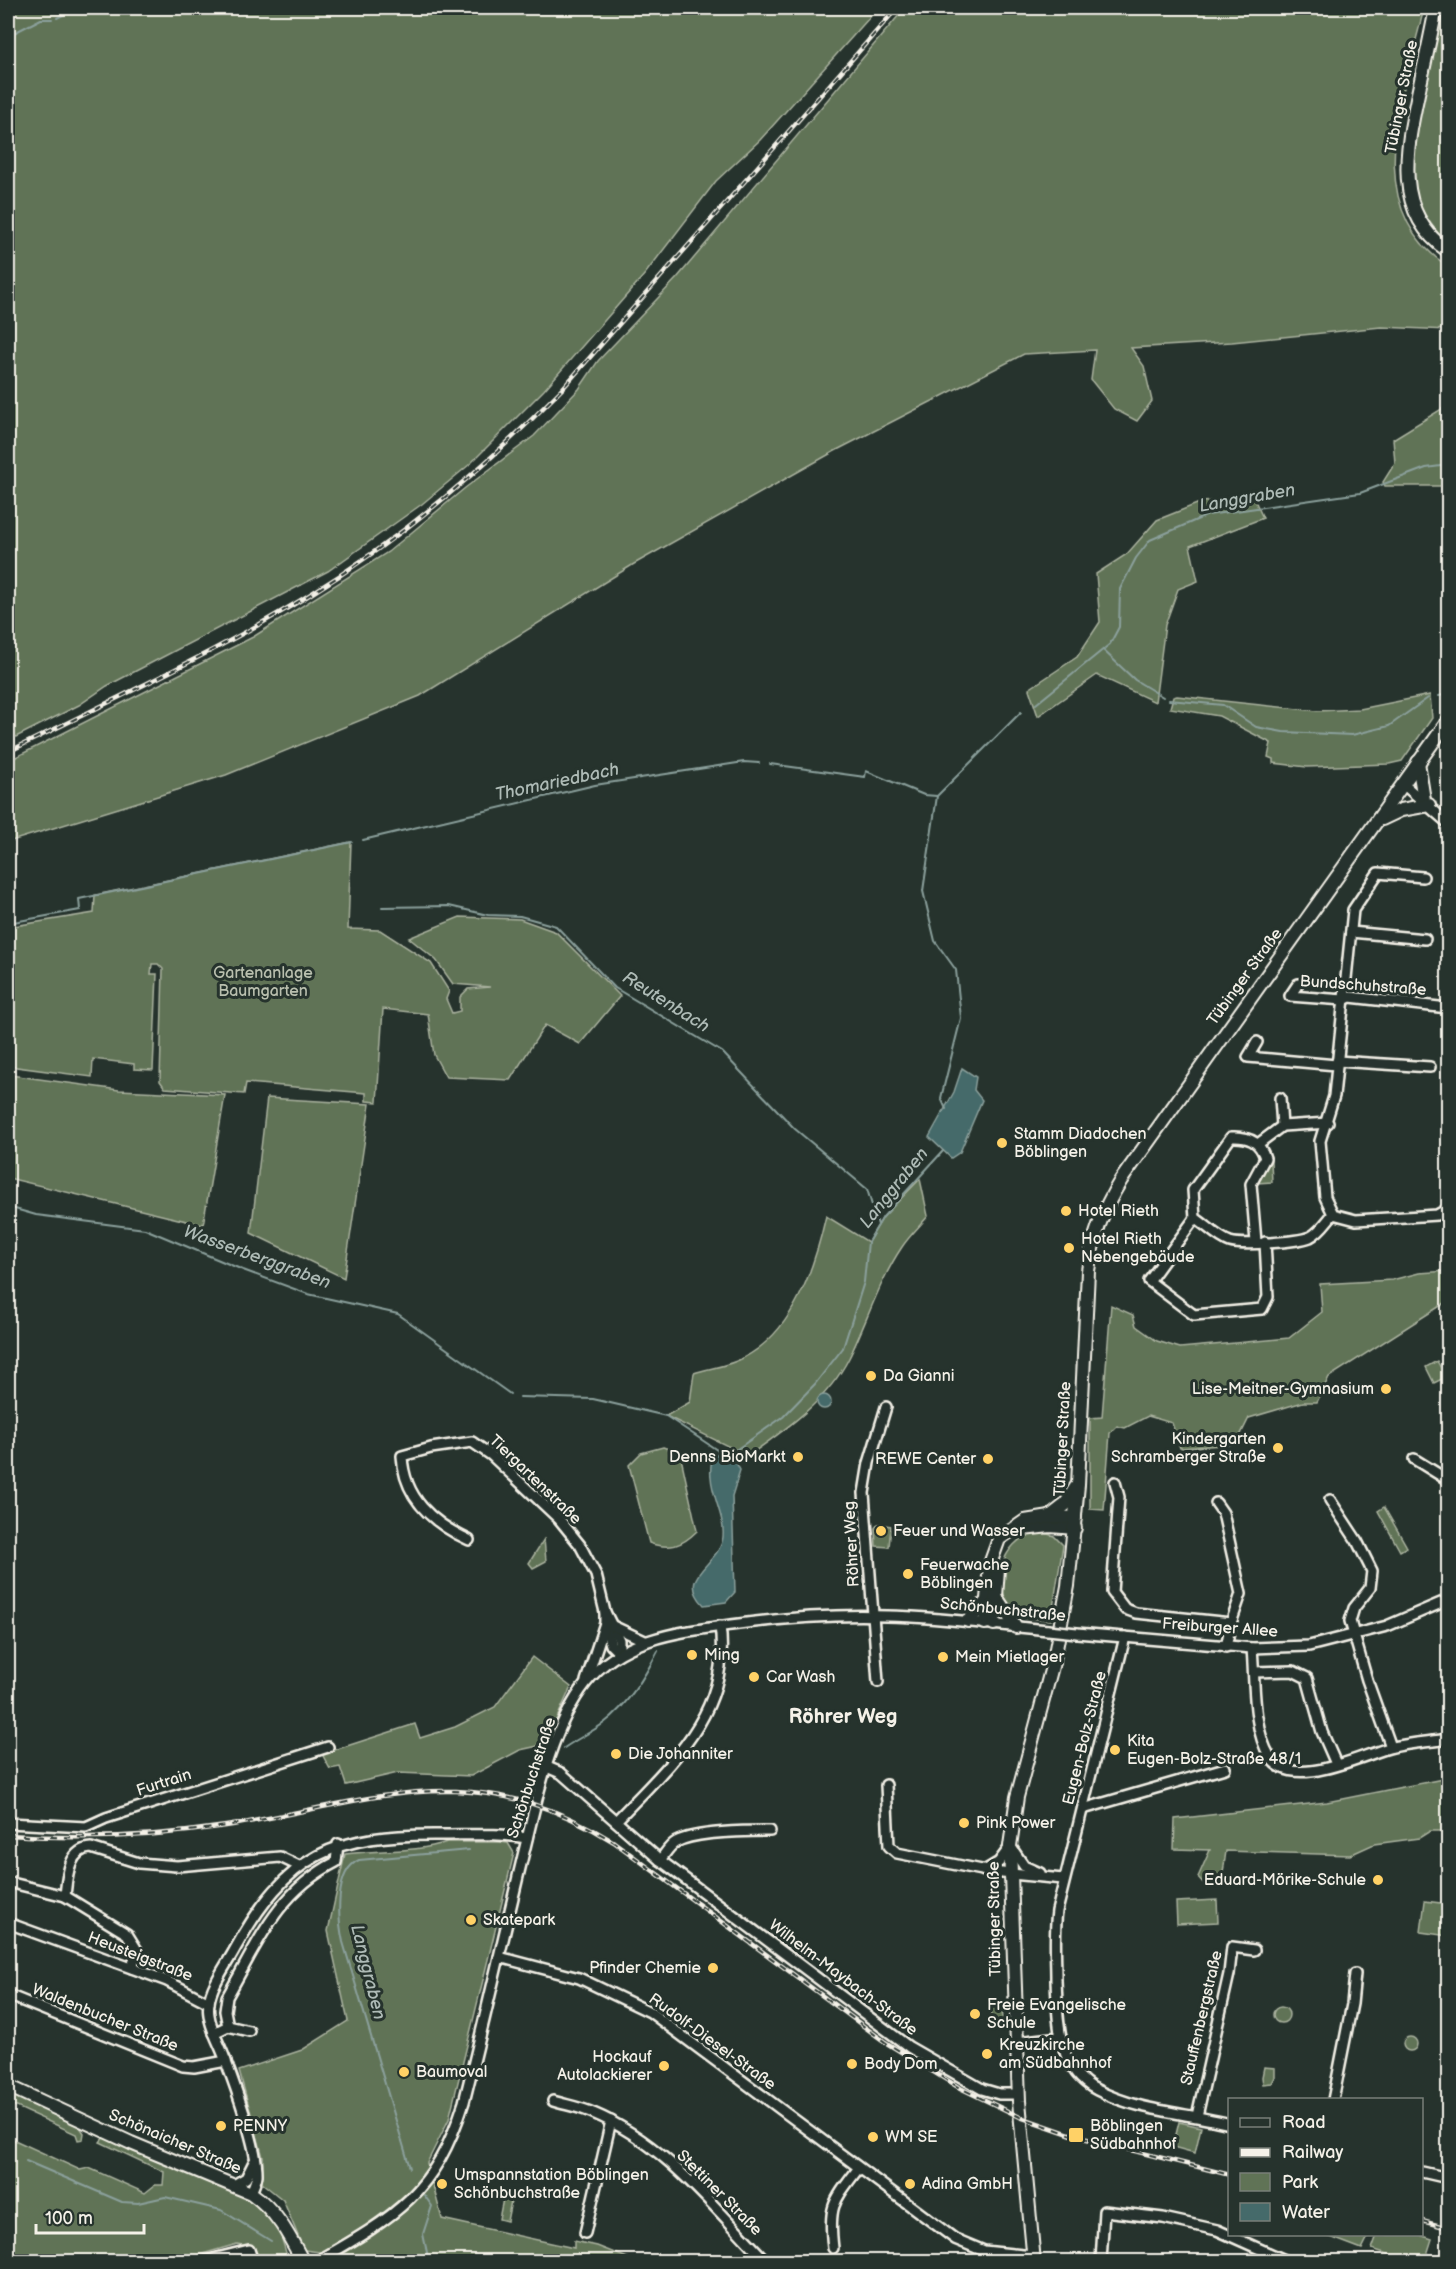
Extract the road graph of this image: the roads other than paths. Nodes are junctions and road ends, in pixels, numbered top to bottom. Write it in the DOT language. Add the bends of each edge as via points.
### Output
graph roads {
  1 [pos="1436,8"];
  2 [pos="1449,251"];
  3 [pos="1449,722"];
  4 [pos="1418,762"];
  5 [pos="1402,784"];
  6 [pos="1427,803"];
  7 [pos="1378,821"];
  8 [pos="1449,823"];
  9 [pos="1423,877"];
  10 [pos="1351,932"];
  11 [pos="1425,939"];
  12 [pos="1298,984"];
  13 [pos="1344,1000"];
  14 [pos="1449,1008"];
  15 [pos="1257,1042"];
  16 [pos="1336,1063"];
  17 [pos="1430,1067"];
  18 [pos="1280,1098"];
  19 [pos="1328,1123"];
  20 [pos="1282,1126"];
  21 [pos="1258,1144"];
  22 [pos="1449,1209"];
  23 [pos="1333,1214"];
  24 [pos="1195,1218"];
  25 [pos="1261,1242"];
  26 [pos="886,1407"];
  27 [pos="1414,1459"];
  28 [pos="1449,1480"];
  29 [pos="1115,1482"];
  30 [pos="1078,1485"];
  31 [pos="1330,1500"];
  32 [pos="1216,1503"];
  33 [pos="1047,1522"];
  34 [pos="1075,1523"];
  35 [pos="469,1540"];
  36 [pos="1072,1551"];
  37 [pos="996,1597"];
  38 [pos="1449,1600"];
  39 [pos="985,1604"];
  40 [pos="873,1616"];
  41 [pos="968,1621"];
  42 [pos="1231,1623"];
  43 [pos="989,1624"];
  44 [pos="609,1625"];
  45 [pos="720,1626"];
  46 [pos="1016,1627"];
  47 [pos="1354,1635"];
  48 [pos="1125,1637"];
  49 [pos="645,1641"];
  50 [pos="1227,1647"];
  51 [pos="1252,1648"];
  52 [pos="619,1653"];
  53 [pos="1254,1672"];
  54 [pos="586,1682"];
  55 [pos="878,1682"];
  56 [pos="1449,1739"];
  57 [pos="328,1747"];
  58 [pos="1391,1747"];
  59 [pos="1336,1764"];
  60 [pos="547,1767"];
  61 [pos="1225,1768"];
  62 [pos="886,1785"];
  63 [pos="1083,1809"];
  64 [pos="616,1821"];
  65 [pos="8,1823"];
  66 [pos="770,1831"];
  67 [pos="527,1838"];
  68 [pos="338,1844"];
  69 [pos="1010,1846"];
  70 [pos="660,1860"];
  71 [pos="299,1866"];
  72 [pos="984,1871"];
  73 [pos="1009,1874"];
  74 [pos="1047,1876"];
  75 [pos="1063,1879"];
  76 [pos="8,1882"];
  77 [pos="65,1896"];
  78 [pos="8,1923"];
  79 [pos="1254,1950"];
  80 [pos="499,1957"];
  81 [pos="132,1968"];
  82 [pos="1355,1974"];
  83 [pos="8,1995"];
  84 [pos="209,2003"];
  85 [pos="228,2026"];
  86 [pos="249,2031"];
  87 [pos="214,2033"];
  88 [pos="1060,2037"];
  89 [pos="1017,2042"];
  90 [pos="226,2061"];
  91 [pos="8,2086"];
  92 [pos="1019,2094"];
  93 [pos="1333,2098"];
  94 [pos="553,2101"];
  95 [pos="1197,2116"];
  96 [pos="611,2121"];
  97 [pos="1228,2124"];
  98 [pos="255,2160"];
  99 [pos="858,2169"];
  100 [pos="1423,2172"];
  101 [pos="1449,2178"];
  102 [pos="234,2185"];
  103 [pos="251,2193"];
  104 [pos="585,2233"];
  105 [pos="1228,2235"];
  106 [pos="1230,2236"];
  107 [pos="833,2248"];
  108 [pos="1033,2259"];
  109 [pos="201,2262"];
  110 [pos="253,2262"];
  111 [pos="303,2262"];
  112 [pos="316,2262"];
  113 [pos="767,2262"];
  114 [pos="1101,2262"];
  115 [pos="1289,2262"];
  1 -- 2 [label="main road, Tübinger Straße" via="1408,142 1406,174 1411,198 1424,225"];
  3 -- 4 [label="main road, Tübinger Straße"];
  4 -- 5 [label="main road, Tübinger Straße"];
  4 -- 6 [label="main road"];
  5 -- 6 [label="street"];
  5 -- 7 [label="main road, Tübinger Straße"];
  6 -- 7 [label="main road"];
  6 -- 8 [label="street"];
  7 -- 30 [label="main road, Tübinger Straße" via="1121,1180 1101,1218 1088,1271"];
  9 -- 10 [label="street" via="1378,873 1353,910"];
  10 -- 11 [label="street"];
  10 -- 13 [label="street"];
  12 -- 13 [label="street, Bundschuhstraße" via="1290,996"];
  13 -- 14 [label="street, Bundschuhstraße" via="1350,997"];
  13 -- 16 [label="street"];
  15 -- 16 [label="street" via="1248,1057"];
  16 -- 17 [label="street"];
  16 -- 19 [label="street"];
  18 -- 20 [label="street"];
  19 -- 20 [label="street"];
  19 -- 23 [label="street" via="1320,1141 1325,1197"];
  20 -- 21 [label="street"];
  21 -- 24 [label="street" via="1244,1136 1231,1137 1193,1190"];
  21 -- 25 [label="street" via="1265,1158 1251,1184"];
  22 -- 23 [label="street" via="1437,1215 1356,1221"];
  23 -- 25 [label="street" via="1309,1238"];
  24 -- 25 [label="street" via="1228,1242"];
  24 -- 25 [label="street" via="1149,1281 1194,1315 1262,1309 1268,1297"];
  26 -- 40 [label="street, Röhrer Weg" via="864,1493"];
  27 -- 28 [label="street"];
  29 -- 42 [label="street" via="1119,1497 1112,1592 1117,1601 1136,1613"];
  30 -- 33 [label="main road"];
  30 -- 34 [label="main road, Tübinger Straße"];
  31 -- 47 [label="street" via="1372,1570 1370,1588 1354,1608 1350,1621"];
  32 -- 42 [label="street" via="1223,1513 1241,1594"];
  33 -- 34 [label="main road"];
  33 -- 36 [label="main road"];
  33 -- 37 [label="main road" via="1024,1529 1005,1543 998,1561"];
  33 -- 39 [label="main road" via="1025,1521 999,1539 990,1564"];
  34 -- 36 [label="main road, Tübinger Straße"];
  35 -- 44 [label="street, Tiergartenstraße" via="435,1519 412,1495 403,1475 402,1456 456,1443 480,1445 559,1518 580,1545 596,1575"];
  36 -- 69 [label="main road, Tübinger Straße" via="1056,1650 1017,1797"];
  37 -- 43 [label="main road"];
  37 -- 46 [label="main road"];
  38 -- 47 [label="street, Freiburger Allee" via="1388,1626"];
  39 -- 41 [label="main road"];
  39 -- 43 [label="main road"];
  40 -- 41 [label="street, Schönbuchstraße"];
  40 -- 45 [label="street, Schönbuchstraße" via="773,1619"];
  40 -- 55 [label="street, Röhrer Weg"];
  41 -- 43 [label="street, Schönbuchstraße"];
  42 -- 50 [label="street"];
  43 -- 46 [label="street, Schönbuchstraße"];
  44 -- 49 [label="street"];
  44 -- 52 [label="street, Tiergartenstraße" via="611,1645"];
  44 -- 54 [label="street, Tiergartenstraße"];
  45 -- 49 [label="street, Schönbuchstraße"];
  45 -- 64 [label="street" via="717,1684 703,1721"];
  46 -- 48 [label="street, Schönbuchstraße, bridge"];
  47 -- 51 [label="street, Freiburger Allee" via="1309,1646"];
  47 -- 58 [label="street"];
  48 -- 50 [label="street, Freiburger Allee"];
  48 -- 63 [label="street, Eugen-Bolz-Straße"];
  49 -- 52 [label="street, Schönbuchstraße"];
  50 -- 51 [label="street, Freiburger Allee"];
  51 -- 53 [label="street"];
  52 -- 54 [label="street, Schönbuchstraße"];
  53 -- 59 [label="street" via="1293,1671 1307,1678 1322,1732"];
  53 -- 59 [label="street" via="1260,1725 1272,1760 1299,1773 1313,1773"];
  54 -- 60 [label="street, Schönbuchstraße" via="568,1711"];
  56 -- 58 [label="street"];
  57 -- 65 [label="street, Furtrain" via="86,1827"];
  58 -- 59 [label="street"];
  60 -- 64 [label="street, Wilhelm-Maybach-Straße" via="561,1773"];
  60 -- 67 [label="street, Schönbuchstraße"];
  61 -- 63 [label="street"];
  62 -- 72 [label="street" via="892,1850"];
  63 -- 75 [label="street, Eugen-Bolz-Straße"];
  64 -- 70 [label="street, Wilhelm-Maybach-Straße"];
  66 -- 70 [label="street" via="683,1840"];
  67 -- 68 [label="street" via="427,1834 371,1837"];
  67 -- 80 [label="street, Schönbuchstraße"];
  68 -- 71 [label="street"];
  68 -- 85 [label="street" via="336,1862 292,1892 268,1924 227,1997"];
  69 -- 72 [label="street" via="999,1862"];
  69 -- 73 [label="main road, Tübinger Straße"];
  69 -- 74 [label="street" via="1024,1866"];
  70 -- 92 [label="street, Wilhelm-Maybach-Straße" via="924,2057 982,2089"];
  71 -- 77 [label="street" via="280,1857 177,1866 139,1863 83,1849 68,1870"];
  71 -- 84 [label="street" via="267,1897 252,1919"];
  72 -- 73 [label="street"];
  73 -- 74 [label="street"];
  73 -- 89 [label="main road, Tübinger Straße"];
  74 -- 75 [label="street"];
  75 -- 88 [label="street, Eugen-Bolz-Straße" via="1055,1922"];
  76 -- 77 [label="street"];
  77 -- 81 [label="street" via="127,1934 137,1950"];
  78 -- 81 [label="street, Heusteigstraße"];
  79 -- 95 [label="street, Stauffenbergstraße" via="1232,1947"];
  80 -- 99 [label="street, Rudolf-Diesel-Straße" via="579,1978 650,2012"];
  80 -- 112 [label="street, Schönbuchstraße" via="464,2102 438,2164 398,2212"];
  81 -- 84 [label="street, Heusteigstraße"];
  82 -- 93 [label="street"];
  83 -- 90 [label="street, Waldenbucher Straße" via="183,2066"];
  84 -- 87 [label="street"];
  85 -- 86 [label="street"];
  85 -- 87 [label="street"];
  87 -- 90 [label="street"];
  88 -- 89 [label="street"];
  88 -- 95 [label="street, Eugen-Bolz-Straße" via="1072,2067 1097,2090 1127,2101"];
  89 -- 92 [label="main road, Tübinger Straße"];
  90 -- 98 [label="street"];
  91 -- 102 [label="main road, Schönaicher Straße"];
  92 -- 108 [label="main road, Tübinger Straße"];
  94 -- 96 [label="street, Stettiner Straße"];
  95 -- 97 [label="street, Eugen-Bolz-Straße"];
  96 -- 104 [label="street"];
  96 -- 113 [label="street, Stettiner Straße" via="684,2176"];
  98 -- 102 [label="street" via="246,2178"];
  98 -- 103 [label="street" via="257,2175"];
  99 -- 107 [label="street" via="834,2202 830,2228"];
  99 -- 108 [label="street, Rudolf-Diesel-Straße" via="961,2242 992,2253"];
  100 -- 101 [label="street"];
  102 -- 103 [label="main road, Schönaicher Straße"];
  103 -- 111 [label="main road, Schönaicher Straße" via="281,2222"];
  105 -- 114 [label="street" via="1104,2211"];
  106 -- 115 [label="street"];
  109 -- 110 [label="street" via="249,2250"];
}
